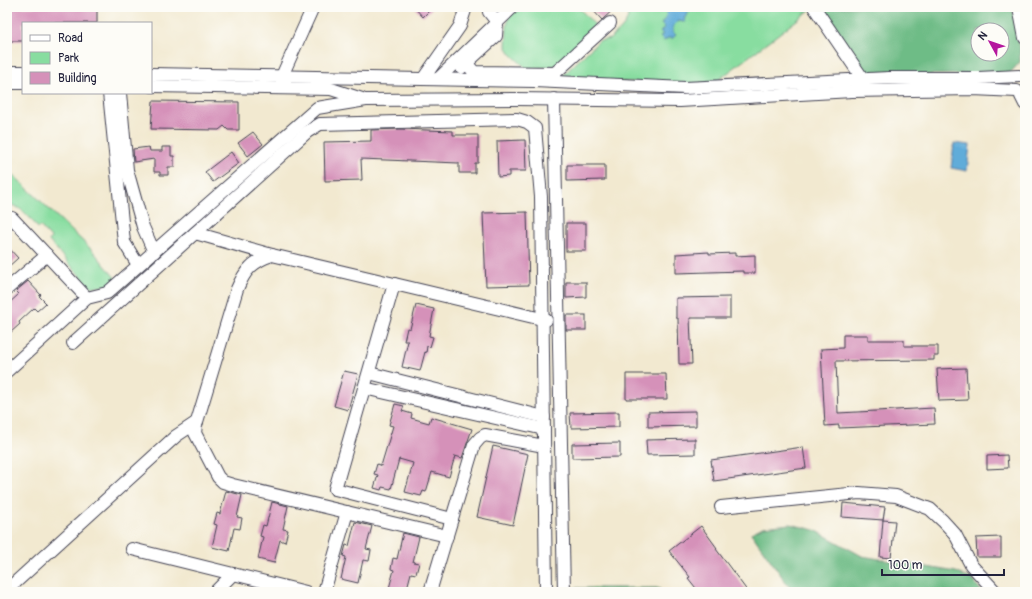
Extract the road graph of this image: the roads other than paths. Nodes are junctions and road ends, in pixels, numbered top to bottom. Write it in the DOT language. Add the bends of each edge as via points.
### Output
graph roads {
  1 [pos="313,7"];
  2 [pos="466,7"];
  3 [pos="488,7"];
  4 [pos="513,7"];
  5 [pos="814,7"];
  6 [pos="1019,7"];
  7 [pos="496,22"];
  8 [pos="610,23"];
  9 [pos="1025,38"];
  10 [pos="467,64"];
  11 [pos="449,68"];
  12 [pos="7,72"];
  13 [pos="22,72"];
  14 [pos="1022,73"];
  15 [pos="152,74"];
  16 [pos="282,76"];
  17 [pos="423,78"];
  18 [pos="438,79"];
  19 [pos="863,79"];
  20 [pos="546,82"];
  21 [pos="561,82"];
  22 [pos="7,83"];
  23 [pos="22,83"];
  24 [pos="152,86"];
  25 [pos="282,88"];
  26 [pos="109,94"];
  27 [pos="120,94"];
  28 [pos="1022,97"];
  29 [pos="554,99"];
  30 [pos="370,100"];
  31 [pos="7,217"];
  32 [pos="195,232"];
  33 [pos="154,252"];
  34 [pos="47,255"];
  35 [pos="272,255"];
  36 [pos="138,265"];
  37 [pos="394,284"];
  38 [pos="7,289"];
  39 [pos="87,298"];
  40 [pos="544,320"];
  41 [pos="73,343"];
  42 [pos="7,371"];
  43 [pos="369,373"];
  44 [pos="364,388"];
  45 [pos="544,416"];
  46 [pos="197,422"];
  47 [pos="544,429"];
  48 [pos="544,446"];
  49 [pos="721,507"];
  50 [pos="347,512"];
  51 [pos="452,520"];
  52 [pos="447,536"];
  53 [pos="132,549"];
  54 [pos="233,574"];
  55 [pos="7,590"];
  56 [pos="298,591"];
  57 [pos="215,592"];
  58 [pos="324,592"];
  59 [pos="430,592"];
  60 [pos="546,592"];
  61 [pos="564,592"];
  62 [pos="994,592"];
  1 -- 16 [label="street"];
  2 -- 17 [label="street" via="460,26"];
  3 -- 7 [label="street"];
  4 -- 7 [label="street"];
  5 -- 19 [label="street"];
  6 -- 9 [label="street"];
  7 -- 10 [label="street" via="496,36"];
  7 -- 11 [label="street"];
  8 -- 10 [label="street" via="555,73 474,72"];
  10 -- 11 [label="street" via="457,70"];
  11 -- 18 [label="street"];
  12 -- 13 [label="street"];
  14 -- 19 [label="street"];
  14 -- 28 [label="street" via="1016,81"];
  15 -- 16 [label="street"];
  16 -- 17 [label="street"];
  16 -- 25 [label="street"];
  17 -- 18 [label="street"];
  18 -- 20 [label="street"];
  19 -- 21 [label="street" via="685,88"];
  20 -- 21 [label="street"];
  20 -- 29 [label="street"];
  21 -- 29 [label="street"];
  22 -- 23 [label="street"];
  24 -- 25 [label="street"];
  25 -- 30 [label="street" via="331,89"];
  26 -- 36 [label="street" via="124,242"];
  27 -- 33 [label="street" via="127,170 143,228"];
  28 -- 29 [label="street" via="973,89 852,90 680,101"];
  29 -- 30 [label="street"];
  29 -- 61 [label="street"];
  30 -- 33 [label="street" via="317,108"];
  31 -- 34 [label="street" via="12,218"];
  32 -- 35 [label="street"];
  32 -- 40 [label="street" via="307,132 320,124 517,119 535,128 541,197"];
  32 -- 41 [label="street"];
  33 -- 36 [label="street"];
  34 -- 38 [label="street"];
  34 -- 39 [label="street"];
  35 -- 37 [label="street"];
  35 -- 46 [label="street" via="259,259 242,276"];
  36 -- 39 [label="street" via="107,293"];
  37 -- 40 [label="street"];
  37 -- 43 [label="street"];
  39 -- 42 [label="street"];
  40 -- 45 [label="street"];
  43 -- 44 [label="street"];
  43 -- 45 [label="street"];
  44 -- 47 [label="street"];
  44 -- 51 [label="street" via="335,489"];
  45 -- 47 [label="street"];
  46 -- 50 [label="street" via="196,433 223,482"];
  46 -- 55 [label="street" via="176,436"];
  47 -- 48 [label="street"];
  48 -- 51 [label="street" via="485,435 480,438 474,445"];
  48 -- 60 [label="street"];
  49 -- 62 [label="street" via="859,493 896,496 930,509 943,521 955,534 971,565"];
  50 -- 52 [label="street"];
  50 -- 58 [label="street"];
  51 -- 52 [label="street"];
  52 -- 59 [label="street"];
  53 -- 54 [label="street"];
  54 -- 56 [label="street"];
  54 -- 57 [label="street"];
}
